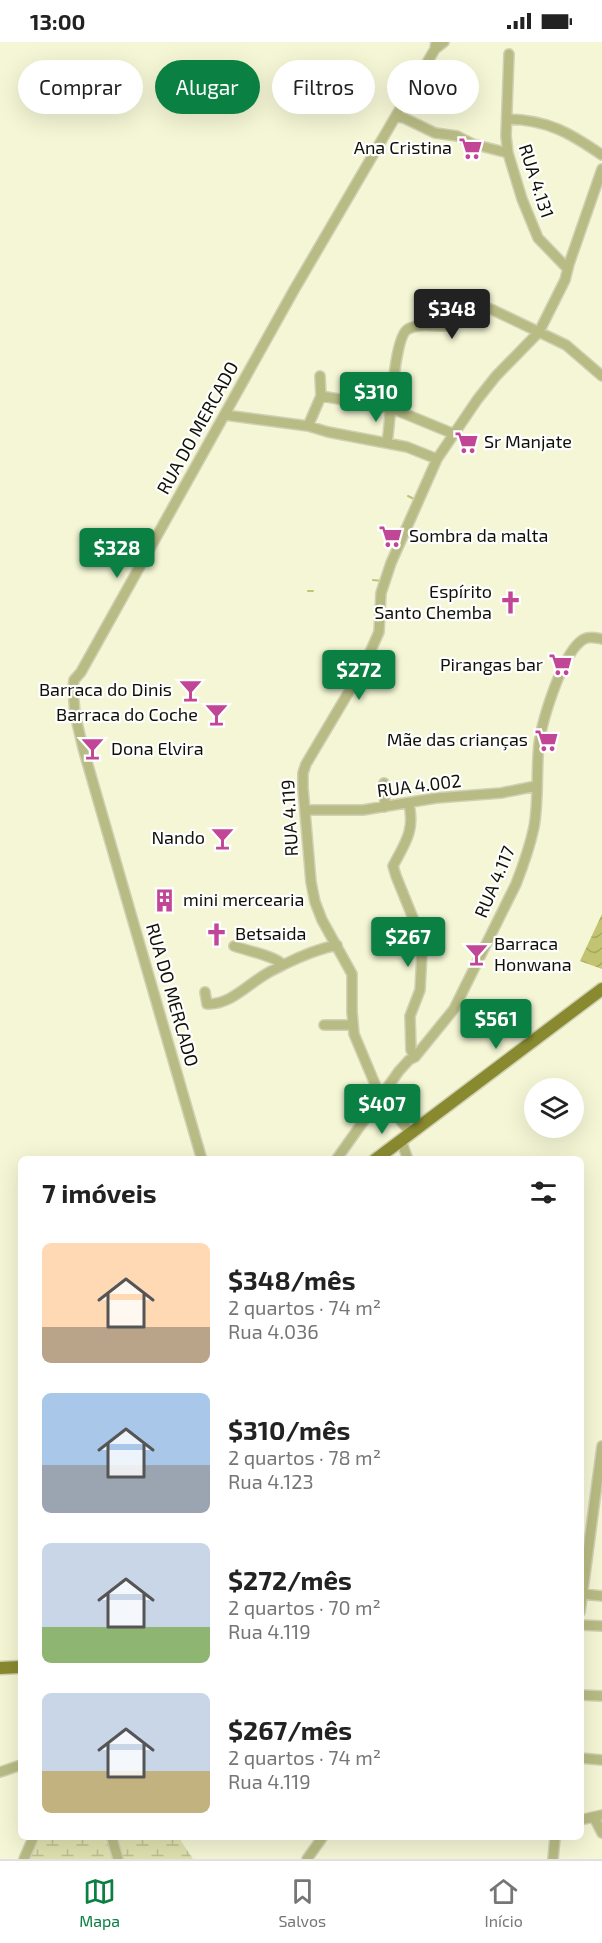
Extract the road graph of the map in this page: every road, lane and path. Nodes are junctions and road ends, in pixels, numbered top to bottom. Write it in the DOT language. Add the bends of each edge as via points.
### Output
graph roads {
  1 [pos="444,42"];
  2 [pos="436,46"];
  3 [pos="509,54"];
  4 [pos="397,117"];
  5 [pos="508,119"];
  6 [pos="508,153"];
  7 [pos="602,155"];
  8 [pos="602,170"];
  9 [pos="568,269"];
  10 [pos="539,332"];
  11 [pos="320,376"];
  12 [pos="602,376"];
  13 [pos="321,396"];
  14 [pos="391,408"];
  15 [pos="225,415"];
  16 [pos="308,426"];
  17 [pos="454,434"];
  18 [pos="387,442"];
  19 [pos="437,459"];
  20 [pos="602,639"];
  21 [pos="384,783"];
  22 [pos="536,786"];
  23 [pos="409,804"];
  24 [pos="385,807"];
  25 [pos="305,810"];
  26 [pos="337,945"];
  27 [pos="234,946"];
  28 [pos="283,965"];
  29 [pos="602,989"];
  30 [pos="205,992"];
  31 [pos="324,1025"];
  32 [pos="353,1025"];
  33 [pos="415,1057"];
  34 [pos="380,1096"];
  35 [pos="406,1137"];
  36 [pos="201,1156"];
  37 [pos="339,1156"];
  38 [pos="380,1156"];
  39 [pos="408,1156"];
  40 [pos="602,1446"];
  41 [pos="602,1451"];
  42 [pos="599,1494"];
  43 [pos="597,1532"];
  44 [pos="584,1590"];
  45 [pos="584,1594"];
  46 [pos="602,1596"];
  47 [pos="584,1624"];
  48 [pos="602,1626"];
  49 [pos="18,1667"];
  50 [pos="0,1668"];
  51 [pos="584,1695"];
  52 [pos="602,1696"];
  53 [pos="584,1758"];
  54 [pos="602,1760"];
  55 [pos="18,1766"];
  56 [pos="0,1772"];
  57 [pos="598,1816"];
  58 [pos="602,1833"];
  59 [pos="32,1840"];
  60 [pos="113,1840"];
  61 [pos="321,1840"];
  62 [pos="555,1840"];
  63 [pos="24,1859"];
  64 [pos="118,1859"];
  65 [pos="307,1859"];
  66 [pos="553,1859"];
  1 -- 2 [label="street"];
  2 -- 4 [label="street, RUA DO MERCADO"];
  3 -- 5 [label="street, RUA 4.131"];
  4 -- 6 [label="street" via="435,133"];
  4 -- 15 [label="street, RUA DO MERCADO"];
  5 -- 6 [label="street, RUA 4.131"];
  5 -- 7 [label="street" via="556,127"];
  6 -- 9 [label="street, RUA 4.131" via="538,238"];
  8 -- 9 [label="street, RUA 4.119"];
  9 -- 10 [label="street, RUA 4.119"];
  10 -- 12 [label="street" via="566,345"];
  10 -- 14 [label="street" via="487,308 461,304 454,325 411,327 400,341"];
  10 -- 17 [label="street, RUA 4.119" via="496,376"];
  11 -- 13 [label="street"];
  13 -- 14 [label="street"];
  13 -- 16 [label="street"];
  14 -- 17 [label="street"];
  14 -- 18 [label="street"];
  15 -- 16 [label="street"];
  15 -- 36 [label="street, RUA DO MERCADO" via="73,684 75,714 86,759"];
  16 -- 18 [label="street"];
  17 -- 19 [label="street, RUA 4.119"];
  18 -- 19 [label="street"];
  19 -- 25 [label="street, RUA 4.119" via="391,563 381,593 379,632 363,668 306,764"];
  20 -- 22 [label="street, RUA 4.117" via="590,637 580,642 561,672 543,721"];
  21 -- 24 [label="street"];
  22 -- 23 [label="street, RUA 4.002"];
  22 -- 33 [label="street, RUA 4.117" via="534,828 516,884 454,1009"];
  23 -- 24 [label="street, RUA 4.002"];
  23 -- 33 [label="street" via="410,835 393,866 423,952 420,990 410,1016 411,1050"];
  24 -- 25 [label="street, RUA 4.002"];
  25 -- 26 [label="street, RUA 4.119" via="315,902"];
  26 -- 28 [label="street"];
  26 -- 32 [label="street, RUA 4.119" via="352,974"];
  27 -- 28 [label="street" via="271,957"];
  28 -- 30 [label="street" via="218,1004 207,1004"];
  29 -- 35 [label="main road"];
  31 -- 32 [label="street"];
  32 -- 34 [label="street, RUA 4.119"];
  33 -- 34 [label="street, RUA 4.117"];
  34 -- 35 [label="street, RUA 4.119"];
  34 -- 37 [label="street, RUA 4.117"];
  35 -- 38 [label="main road"];
  35 -- 39 [label="street"];
  40 -- 41 [label="street"];
  41 -- 42 [label="street"];
  42 -- 43 [label="street"];
  43 -- 44 [label="street"];
  45 -- 46 [label="street"];
  47 -- 48 [label="street"];
  49 -- 50 [label="main road"];
  51 -- 52 [label="street"];
  53 -- 54 [label="street"];
  55 -- 56 [label="street"];
  57 -- 58 [label="street"];
  59 -- 63 [label="street"];
  60 -- 64 [label="street"];
  61 -- 65 [label="street"];
  62 -- 66 [label="street"];
}
